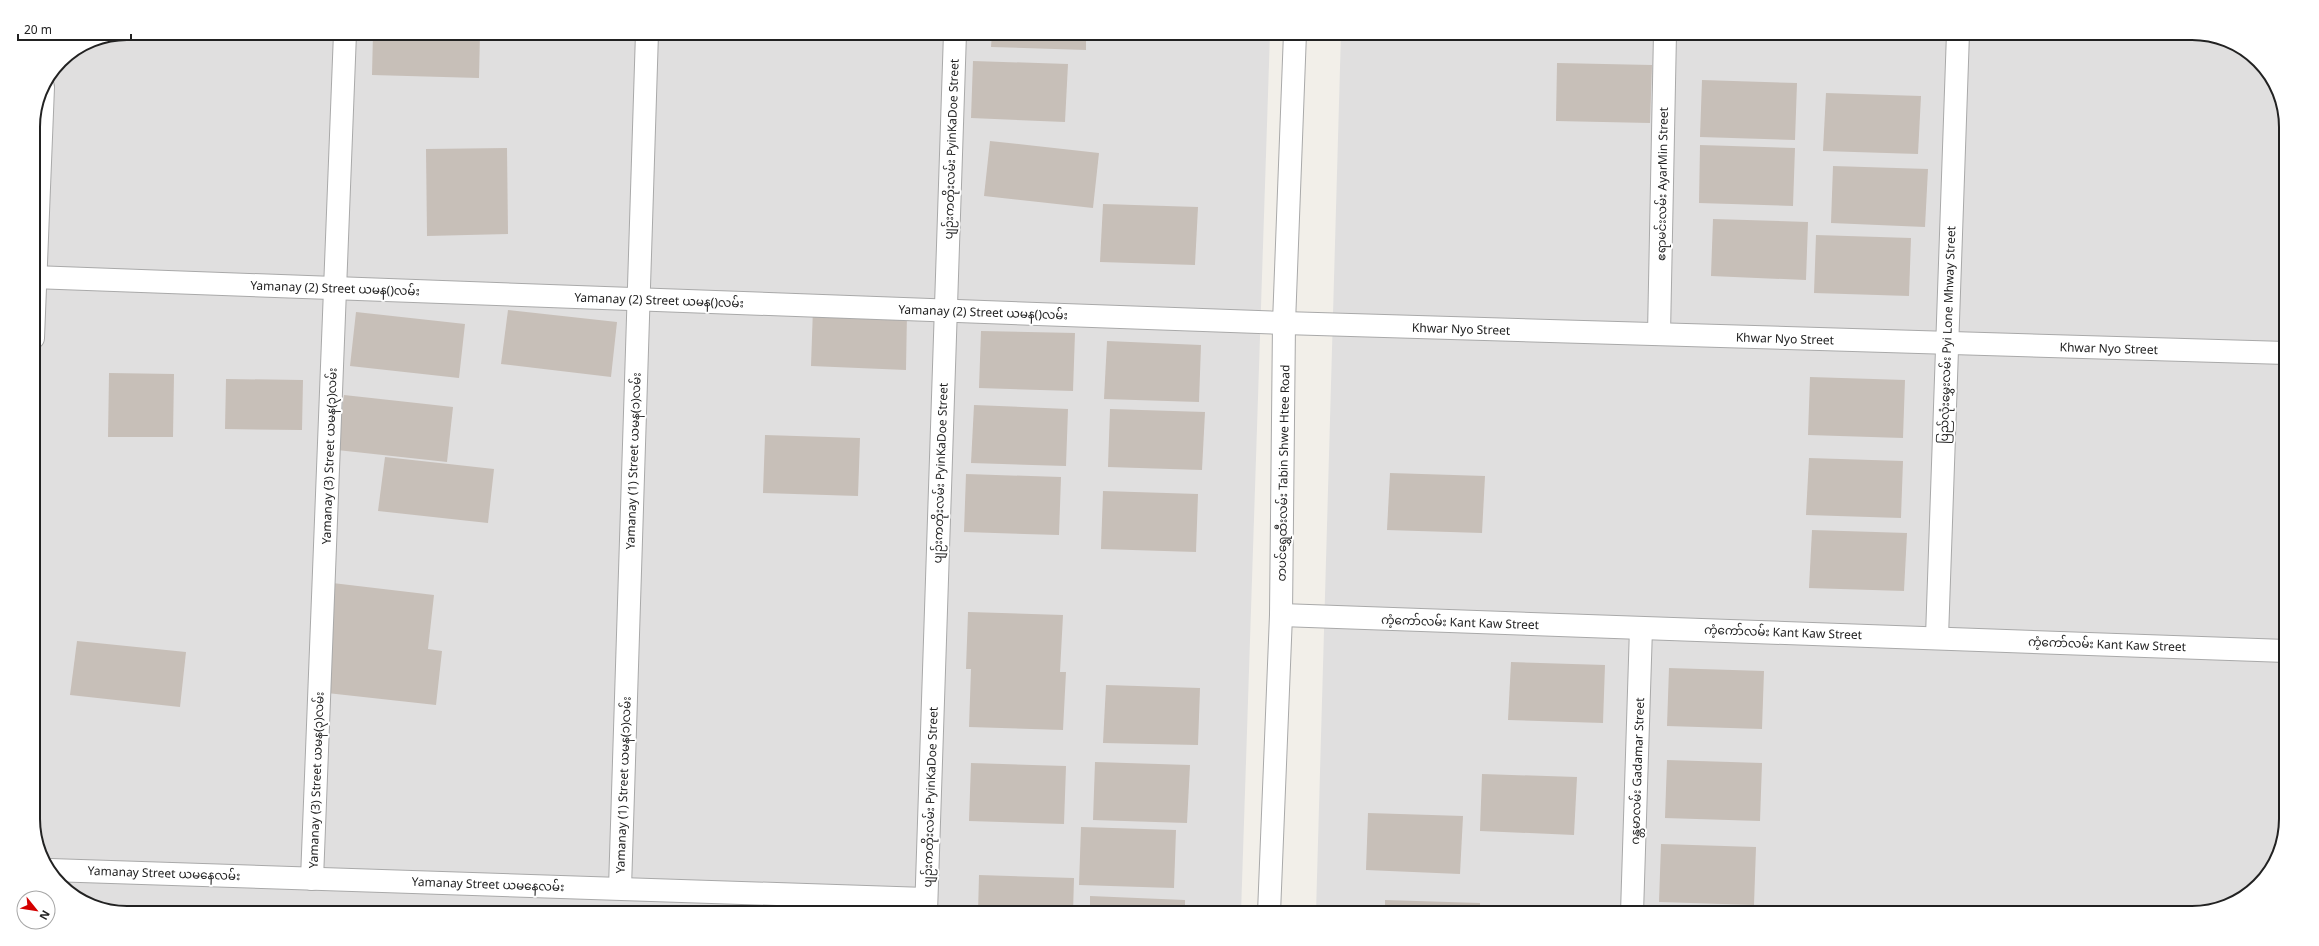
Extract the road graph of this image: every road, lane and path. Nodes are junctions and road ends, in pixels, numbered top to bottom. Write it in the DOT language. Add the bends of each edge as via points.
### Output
graph roads {
  1 [pos="345,40"];
  2 [pos="647,40"];
  3 [pos="955,40"];
  4 [pos="1295,40"];
  5 [pos="1665,40"];
  6 [pos="1958,40"];
  7 [pos="42,111"];
  8 [pos="40,150"];
  9 [pos="40,277"];
  10 [pos="336,288"];
  11 [pos="638,299"];
  12 [pos="946,311"];
  13 [pos="1284,323"];
  14 [pos="1659,334"];
  15 [pos="1946,343"];
  16 [pos="2279,353"];
  17 [pos="1281,615"];
  18 [pos="1641,628"];
  19 [pos="1936,637"];
  20 [pos="2279,651"];
  21 [pos="57,870"];
  22 [pos="312,878"];
  23 [pos="620,888"];
  24 [pos="926,906"];
  25 [pos="1269,906"];
  26 [pos="1632,906"];
  1 -- 10 [label="street, Yamanay (3) Street ယမန(၃)လမ်း"];
  2 -- 11 [label="street, Yamanay (1) Street ယမန(၁)လမ်း"];
  3 -- 12 [label="street, ပျဉ်းကတိုးလမ်း PyinKaDoe Street"];
  4 -- 13 [label="street, တပင်ရွှေထီးလမ်း Tabin Shwe Htee Road"];
  5 -- 14 [label="street, ဧရာမင်းလမ်း AyarMin Street"];
  6 -- 15 [label="street, ပြည်လုံးမွှေးလမ်း Pyi Lone Mhway Street"];
  7 -- 8 [label="street"];
  9 -- 10 [label="street, Yamanay (2) Street ယမန()လမ်း"];
  10 -- 11 [label="street, Yamanay (2) Street ယမန()လမ်း"];
  10 -- 22 [label="street, Yamanay (3) Street ယမန(၃)လမ်း"];
  11 -- 12 [label="street, Yamanay (2) Street ယမန()လမ်း"];
  11 -- 23 [label="street, Yamanay (1) Street ယမန(၁)လမ်း"];
  12 -- 13 [label="street, Yamanay (2) Street ယမန()လမ်း"];
  12 -- 24 [label="street, ပျဉ်းကတိုးလမ်း PyinKaDoe Street"];
  13 -- 14 [label="street, Khwar Nyo Street"];
  13 -- 17 [label="street, တပင်ရွှေထီးလမ်း Tabin Shwe Htee Road"];
  14 -- 15 [label="street, Khwar Nyo Street"];
  15 -- 16 [label="street, Khwar Nyo Street"];
  15 -- 19 [label="street, ပြည်လုံးမွှေးလမ်း Pyi Lone Mhway Street"];
  17 -- 18 [label="street, ကံ့ကော်လမ်း Kant Kaw Street"];
  17 -- 25 [label="street, တပင်ရွှေထီးလမ်း Tabin Shwe Htee Road"];
  18 -- 19 [label="street, ကံ့ကော်လမ်း Kant Kaw Street"];
  18 -- 26 [label="street, ဂန္တမာလမ်း Gadamar Street"];
  19 -- 20 [label="street, ကံ့ကော်လမ်း Kant Kaw Street"];
  21 -- 22 [label="street, Yamanay Street ယမနေလမ်း"];
  22 -- 23 [label="street, Yamanay Street ယမနေလမ်း"];
  23 -- 24 [label="street, Yamanay Street ယမနေလမ်း"];
}
